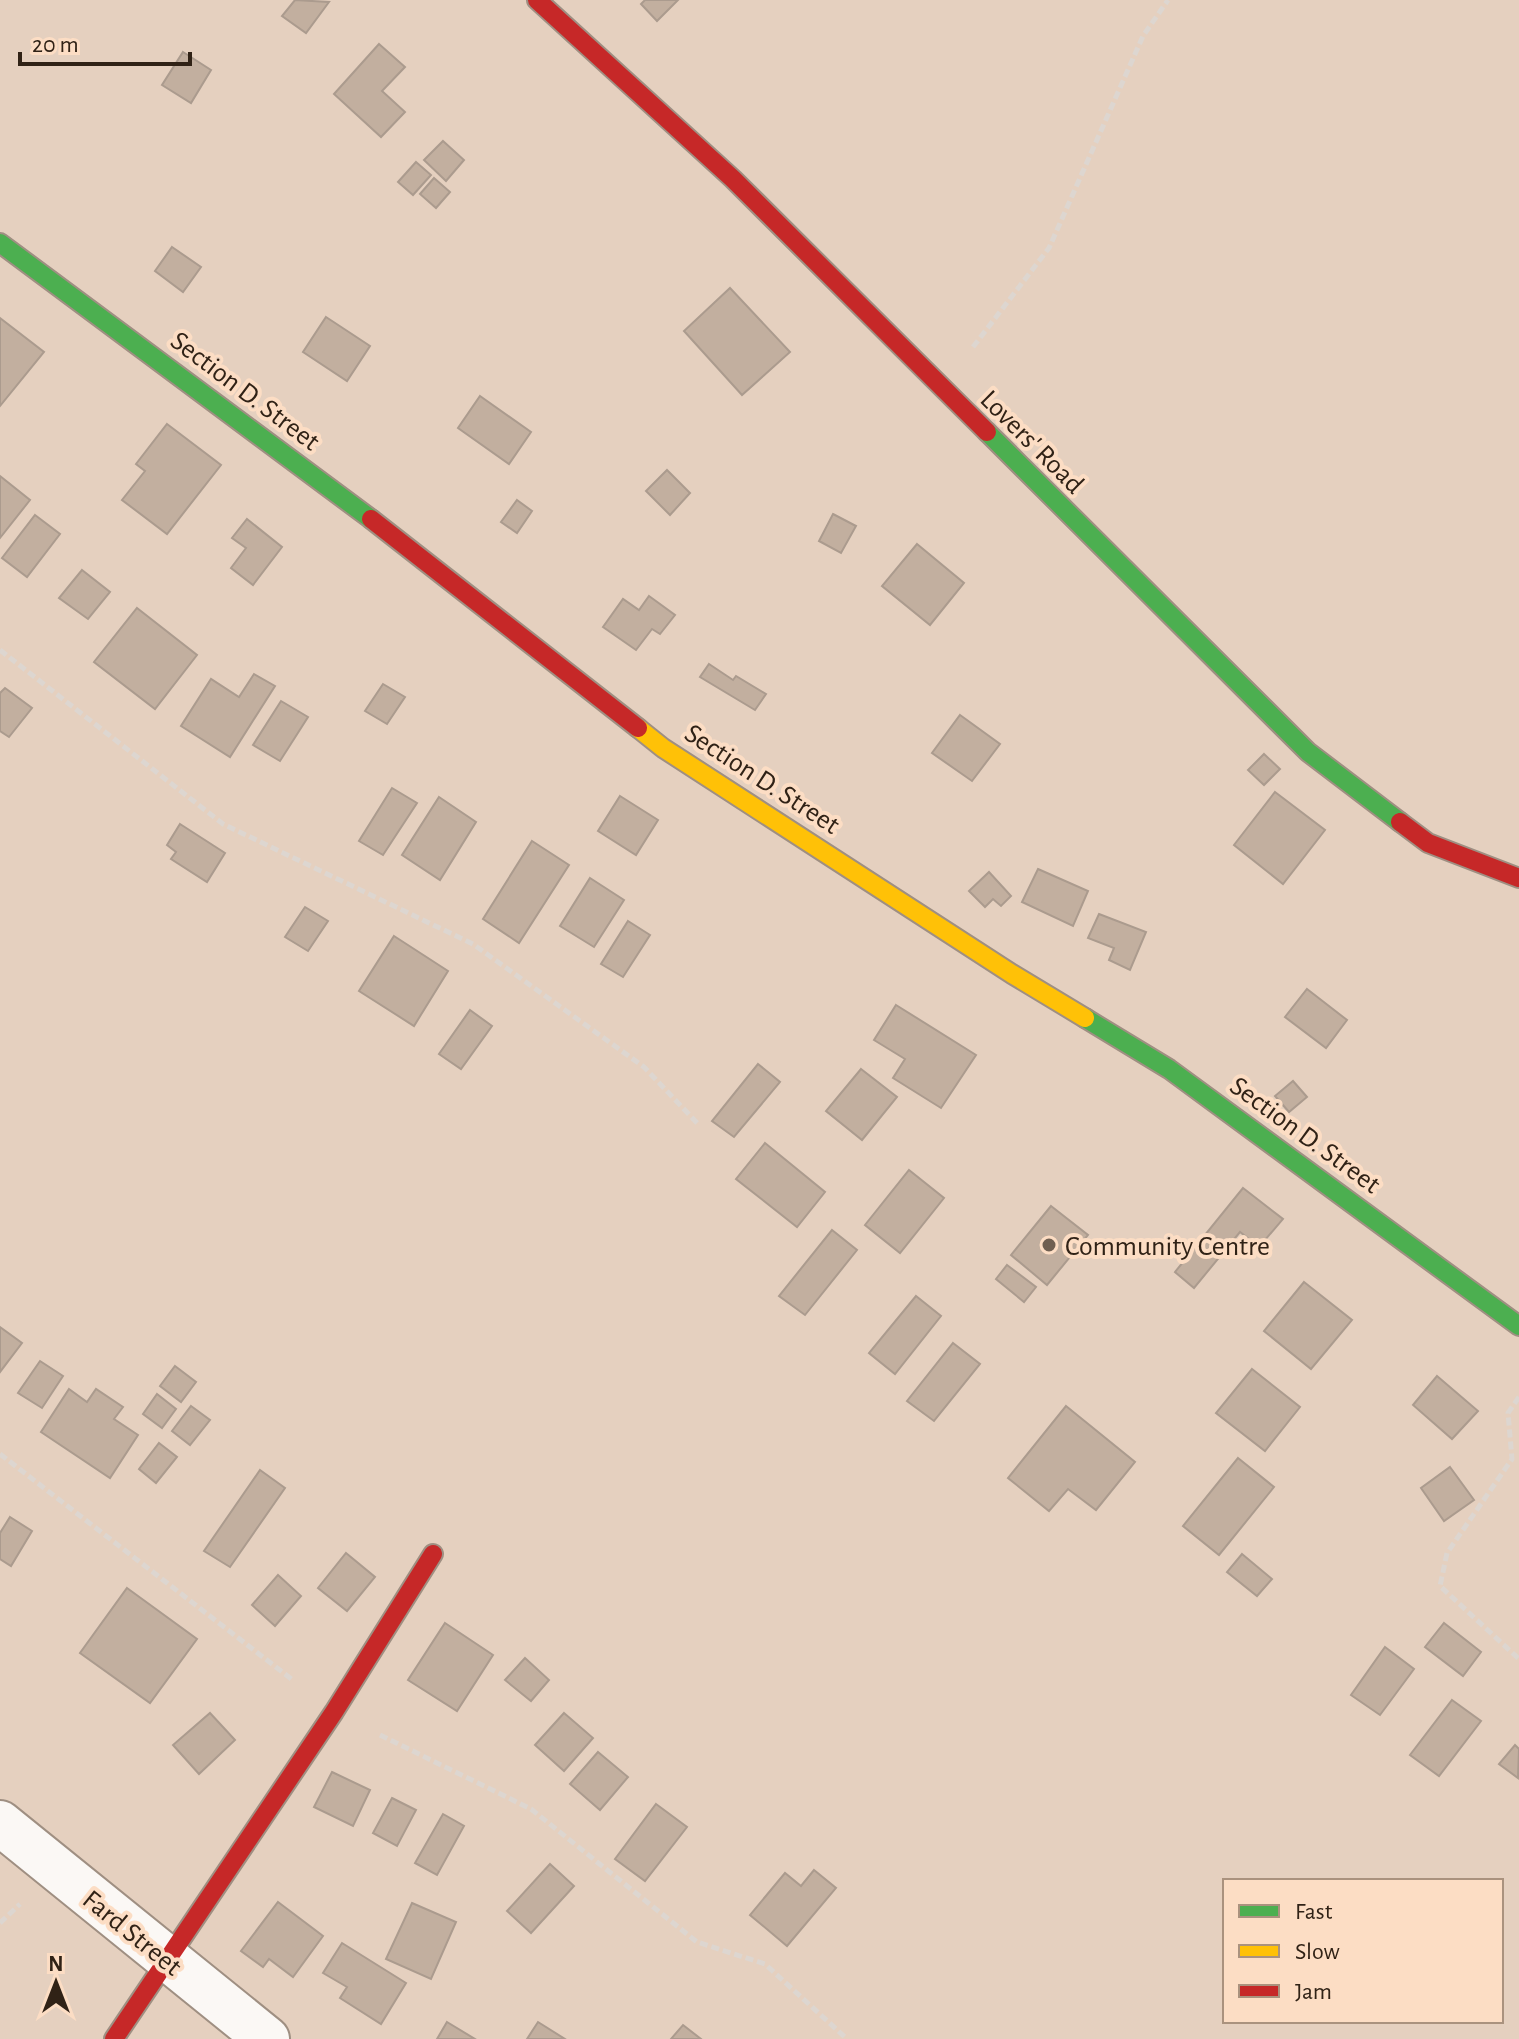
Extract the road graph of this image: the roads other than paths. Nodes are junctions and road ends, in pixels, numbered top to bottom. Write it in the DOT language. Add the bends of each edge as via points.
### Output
graph roads {
  1 [pos="537,0"];
  2 [pos="0,243"];
  3 [pos="1519,878"];
  4 [pos="1519,1326"];
  5 [pos="433,1554"];
  6 [pos="0,1823"];
  7 [pos="169,1961"];
  8 [pos="114,2039"];
  9 [pos="267,2039"];
  1 -- 3 [label="street, Lovers' Road" via="733,179 1308,752 1428,843"];
  2 -- 4 [label="street, Section D. Street" via="386,530 663,748 1169,1069"];
  5 -- 7 [label="street"];
  6 -- 7 [label="street, Fard Street"];
  7 -- 8 [label="street"];
  7 -- 9 [label="street, Fard Street"];
}
